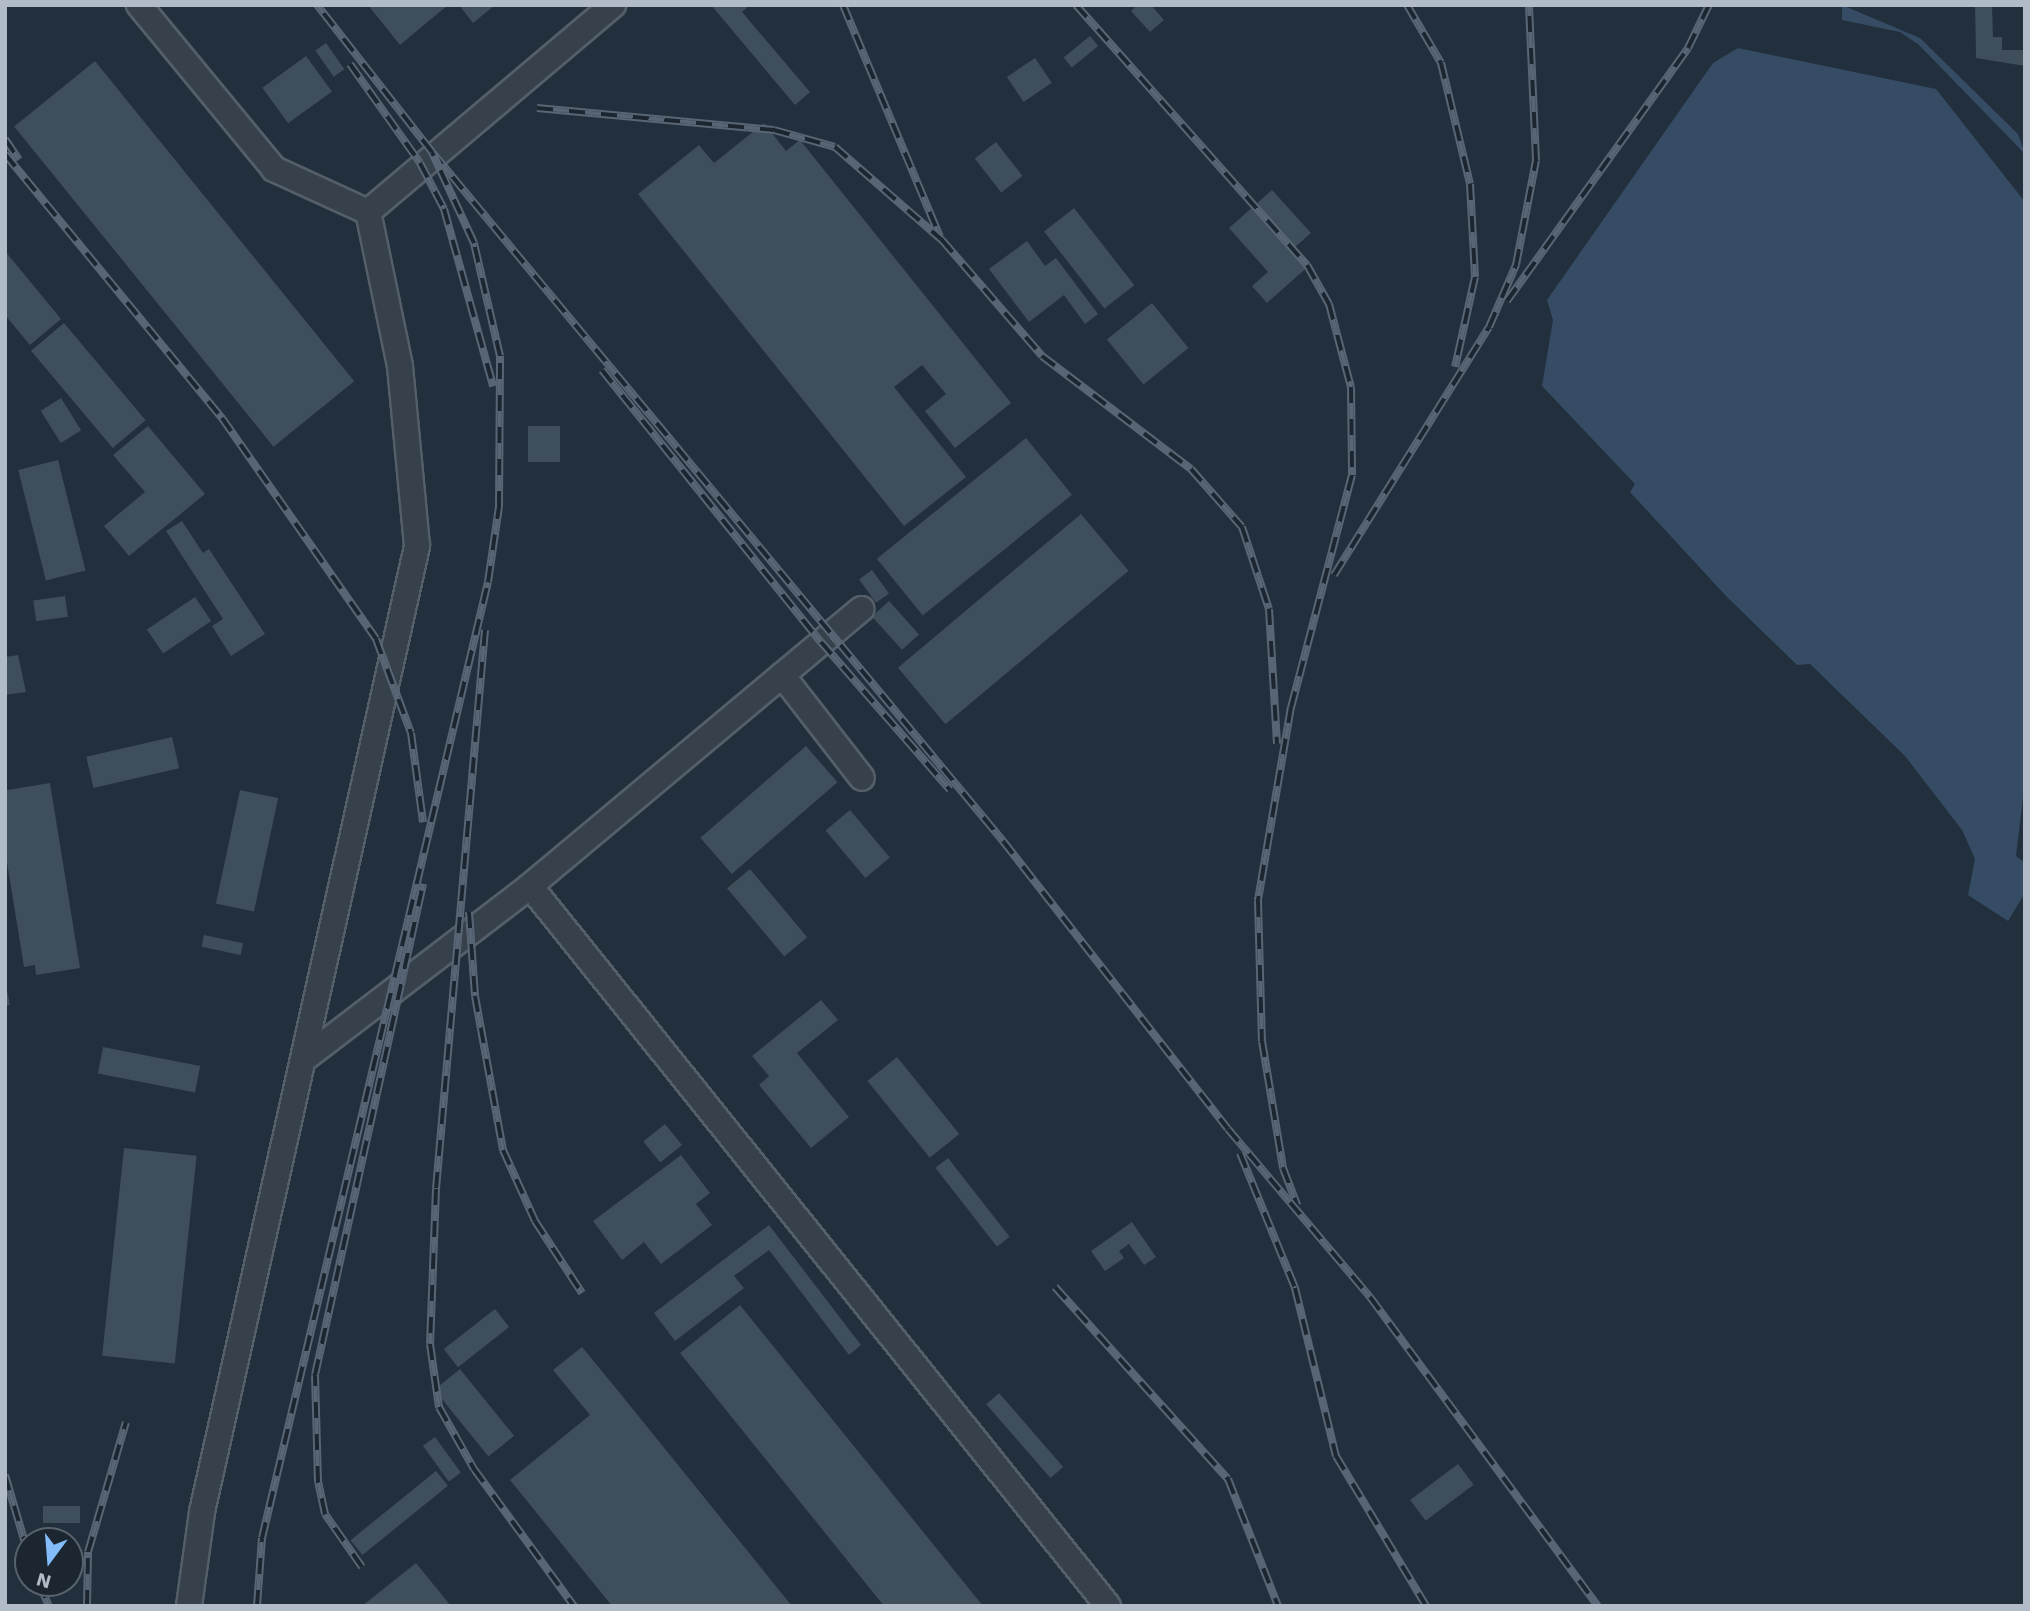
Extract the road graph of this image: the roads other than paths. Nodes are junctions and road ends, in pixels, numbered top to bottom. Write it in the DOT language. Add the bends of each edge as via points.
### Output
graph roads {
  1 [pos="139,5"];
  2 [pos="613,5"];
  3 [pos="368,212"];
  4 [pos="861,609"];
  5 [pos="782,675"];
  6 [pos="862,778"];
  7 [pos="530,886"];
  8 [pos="308,1056"];
  9 [pos="189,1606"];
  10 [pos="1108,1606"];
  1 -- 3 [label="lane" via="274,169"];
  2 -- 3 [label="lane"];
  3 -- 8 [label="lane" via="400,366 417,545"];
  4 -- 5 [label="lane"];
  5 -- 6 [label="lane"];
  5 -- 7 [label="lane"];
  7 -- 8 [label="lane"];
  7 -- 10 [label="lane"];
  8 -- 9 [label="lane" via="202,1512"];
}
